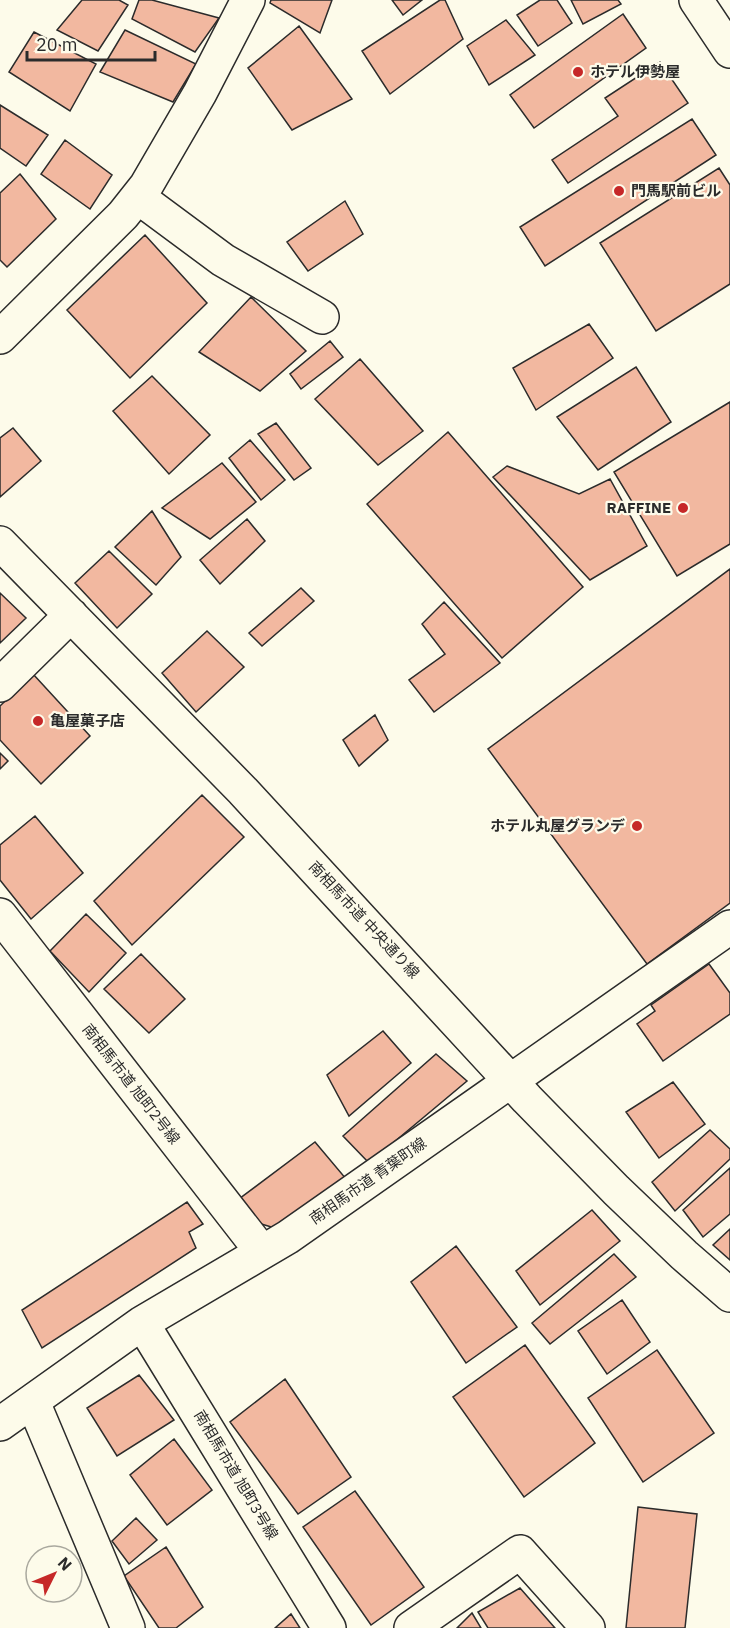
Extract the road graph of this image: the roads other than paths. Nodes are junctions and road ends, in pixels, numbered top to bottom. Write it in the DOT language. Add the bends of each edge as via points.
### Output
graph roads {
  1 [pos="248,0"];
  2 [pos="696,0"];
  3 [pos="730,51"];
  4 [pos="138,197"];
  5 [pos="322,317"];
  6 [pos="0,337"];
  7 [pos="0,543"];
  8 [pos="70,615"];
  9 [pos="0,686"];
  10 [pos="0,915"];
  11 [pos="730,927"];
  12 [pos="510,1080"];
  13 [pos="262,1252"];
  14 [pos="730,1294"];
  15 [pos="142,1323"];
  16 [pos="33,1402"];
  17 [pos="0,1424"];
  18 [pos="128,1628"];
  19 [pos="329,1628"];
  20 [pos="411,1628"];
  21 [pos="588,1628"];
  1 -- 4 [label="street" via="200,93"];
  2 -- 3 [label="street"];
  4 -- 5 [label="street" via="223,260"];
  4 -- 6 [label="street"];
  7 -- 8 [label="street, 南相馬市道 中央通り線"];
  8 -- 9 [label="street"];
  8 -- 12 [label="street, 南相馬市道 中央通り線" via="243,790"];
  10 -- 13 [label="street, 南相馬市道 旭町2号線"];
  11 -- 12 [label="street, 南相馬市道 青葉町線"];
  12 -- 13 [label="street, 南相馬市道 青葉町線" via="288,1238"];
  12 -- 14 [label="street, 南相馬市道 中央通り線" via="615,1190"];
  13 -- 15 [label="street, 南相馬市道 青葉町線"];
  15 -- 16 [label="street, 南相馬市道 青葉町線"];
  15 -- 19 [label="street, 南相馬市道 旭町3号線"];
  16 -- 17 [label="street, 南相馬市道 青葉町線"];
  16 -- 18 [label="street"];
  20 -- 21 [label="street" via="520,1552"];
}
